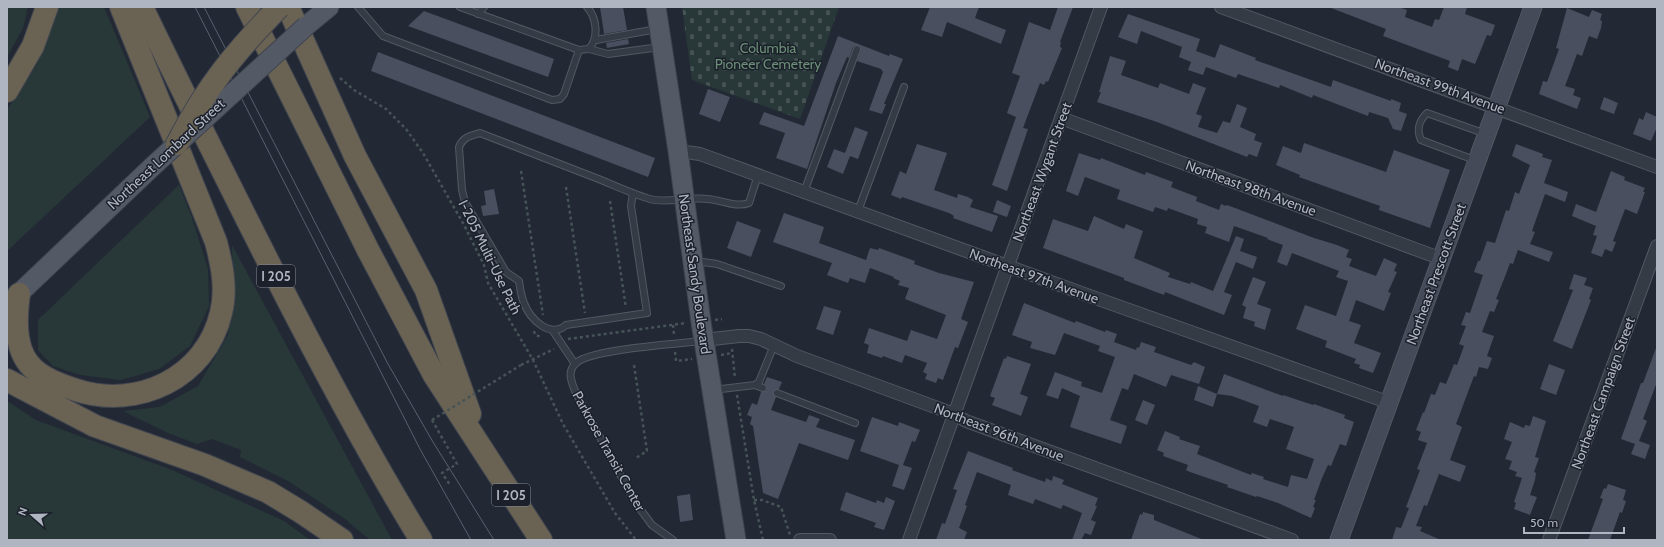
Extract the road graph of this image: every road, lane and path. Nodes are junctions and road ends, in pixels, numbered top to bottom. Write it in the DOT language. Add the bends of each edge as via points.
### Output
graph roads {
  1 [pos="47,7"];
  2 [pos="121,7"];
  3 [pos="142,7"];
  4 [pos="247,7"];
  5 [pos="279,7"];
  6 [pos="288,7"];
  7 [pos="329,7"];
  8 [pos="358,7"];
  9 [pos="460,7"];
  10 [pos="484,7"];
  11 [pos="587,7"];
  12 [pos="1101,7"];
  13 [pos="1221,7"];
  14 [pos="1531,7"];
  15 [pos="478,14"];
  16 [pos="659,21"];
  17 [pos="596,40"];
  18 [pos="589,48"];
  19 [pos="857,49"];
  20 [pos="580,50"];
  21 [pos="338,76"];
  22 [pos="904,87"];
  23 [pos="7,92"];
  24 [pos="1496,107"];
  25 [pos="1061,118"];
  26 [pos="1486,134"];
  27 [pos="178,144"];
  28 [pos="678,151"];
  29 [pos="1477,161"];
  30 [pos="1657,167"];
  31 [pos="521,171"];
  32 [pos="758,175"];
  33 [pos="566,187"];
  34 [pos="804,192"];
  35 [pos="633,193"];
  36 [pos="684,198"];
  37 [pos="610,201"];
  38 [pos="858,212"];
  39 [pos="1657,246"];
  40 [pos="1442,259"];
  41 [pos="692,261"];
  42 [pos="1008,267"];
  43 [pos="781,286"];
  44 [pos="13,299"];
  45 [pos="627,316"];
  46 [pos="586,322"];
  47 [pos="540,324"];
  48 [pos="673,325"];
  49 [pos="553,331"];
  50 [pos="546,339"];
  51 [pos="704,340"];
  52 [pos="563,343"];
  53 [pos="553,345"];
  54 [pos="774,346"];
  55 [pos="556,348"];
  56 [pos="732,353"];
  57 [pos="533,360"];
  58 [pos="575,364"];
  59 [pos="634,365"];
  60 [pos="7,380"];
  61 [pos="755,385"];
  62 [pos="736,387"];
  63 [pos="763,388"];
  64 [pos="713,390"];
  65 [pos="777,394"];
  66 [pos="1390,403"];
  67 [pos="954,414"];
  68 [pos="855,422"];
  69 [pos="482,450"];
  70 [pos="636,458"];
  71 [pos="450,485"];
  72 [pos="754,500"];
  73 [pos="342,540"];
  74 [pos="421,540"];
  75 [pos="542,540"];
  76 [pos="636,540"];
  77 [pos="673,540"];
  78 [pos="736,540"];
  79 [pos="763,540"];
  80 [pos="792,540"];
  81 [pos="800,540"];
  82 [pos="830,540"];
  83 [pos="909,540"];
  84 [pos="1292,540"];
  85 [pos="1339,540"];
  86 [pos="1549,540"];
  1 -- 23 [label="highway" via="32,46"];
  2 -- 44 [label="highway" via="216,242 223,289 218,324 201,356 174,380 141,394 94,394 59,383 41,374 29,364 22,352"];
  3 -- 74 [label="highway, I 205" via="204,136 329,381"];
  4 -- 69 [label="highway, I 205" via="368,250 434,375"];
  5 -- 27 [label="highway, bridge" via="228,62 207,90"];
  6 -- 69 [label="highway" via="356,156 426,290"];
  7 -- 27 [label="main road, Northeast Lombard Street, bridge"];
  8 -- 20 [label="lane" via="382,36 552,100 560,99 564,94"];
  9 -- 15 [label="lane"];
  10 -- 15 [label="lane"];
  11 -- 17 [label="lane" via="595,24"];
  12 -- 25 [label="street, Northeast Wygant Street"];
  13 -- 24 [label="street, Northeast 99th Avenue"];
  14 -- 24 [label="street, Northeast Prescott Street"];
  15 -- 20 [label="lane"];
  16 -- 17 [label="lane"];
  16 -- 18 [label="lane" via="608,54"];
  16 -- 28 [label="main road, Northeast Sandy Boulevard"];
  17 -- 18 [label="lane"];
  18 -- 20 [label="lane"];
  19 -- 34 [label="lane"];
  21 -- 57 [label="path, I-205 Multi-Use Path" via="354,90 390,113 406,129 423,153 464,225 484,265 488,283"];
  22 -- 38 [label="lane"];
  24 -- 26 [label="street, Northeast Prescott Street"];
  24 -- 30 [label="street, Northeast 99th Avenue"];
  25 -- 40 [label="street, Northeast 98th Avenue"];
  25 -- 42 [label="street, Northeast Wygant Street"];
  26 -- 29 [label="street, Northeast Prescott Street"];
  26 -- 29 [label="lane" via="1427,113 1421,118 1418,134 1420,140"];
  27 -- 44 [label="main road, Northeast Lombard Street, bridge"];
  28 -- 32 [label="street, Northeast 97th Avenue" via="700,154"];
  28 -- 36 [label="main road, Northeast Sandy Boulevard"];
  29 -- 40 [label="street, Northeast Prescott Street"];
  31 -- 47 [label="path" via="543,314"];
  32 -- 34 [label="street, Northeast 97th Avenue"];
  32 -- 36 [label="lane" via="749,203 743,205 707,198"];
  33 -- 46 [label="path"];
  34 -- 38 [label="street, Northeast 97th Avenue"];
  35 -- 36 [label="lane" via="661,201"];
  35 -- 45 [label="lane" via="631,206 647,313"];
  35 -- 47 [label="lane" via="480,133 462,140 459,146 465,202 506,272 519,281 523,302"];
  36 -- 41 [label="main road, Northeast Sandy Boulevard"];
  37 -- 45 [label="path"];
  38 -- 42 [label="street, Northeast 97th Avenue"];
  39 -- 86 [label="street, Northeast Campaign Street"];
  40 -- 66 [label="street, Northeast Prescott Street"];
  41 -- 43 [label="lane" via="717,264"];
  41 -- 51 [label="main road, Northeast Sandy Boulevard"];
  42 -- 66 [label="street, Northeast 97th Avenue"];
  42 -- 67 [label="street, Northeast Wygant Street"];
  45 -- 46 [label="lane"];
  46 -- 49 [label="lane" via="566,325"];
  47 -- 49 [label="lane"];
  47 -- 50 [label="path" via="533,332"];
  48 -- 52 [label="path" via="569,339"];
  49 -- 52 [label="lane"];
  51 -- 54 [label="street, Northeast 96th Avenue" via="749,336"];
  51 -- 58 [label="lane" via="613,352 583,358"];
  51 -- 64 [label="main road, Northeast Sandy Boulevard"];
  52 -- 55 [label="path"];
  52 -- 58 [label="lane"];
  53 -- 55 [label="path"];
  54 -- 61 [label="lane" via="759,382"];
  54 -- 67 [label="street, Northeast 96th Avenue"];
  55 -- 57 [label="path"];
  56 -- 62 [label="path, Northeast Sandy Boulevard"];
  57 -- 71 [label="path, bridge" via="432,420 457,464 442,473"];
  57 -- 76 [label="path, I-205 Multi-Use Path" via="563,424 615,513"];
  58 -- 77 [label="lane, Parkrose Transit Center" via="570,372 570,380 632,496 652,525"];
  59 -- 70 [label="path" via="648,451"];
  60 -- 73 [label="highway" via="95,426 205,465 268,492"];
  61 -- 62 [label="lane"];
  61 -- 63 [label="lane"];
  62 -- 64 [label="lane"];
  62 -- 72 [label="path, Northeast Sandy Boulevard"];
  64 -- 78 [label="main road, Northeast Sandy Boulevard"];
  65 -- 68 [label="lane"];
  66 -- 85 [label="street, Northeast Prescott Street"];
  67 -- 83 [label="street, Northeast Wygant Street"];
  67 -- 84 [label="street, Northeast 96th Avenue" via="966,421"];
  69 -- 75 [label="highway, I 205"];
  72 -- 79 [label="path, Northeast Sandy Boulevard"];
  72 -- 80 [label="path" via="762,500 781,507"];
  81 -- 82 [label="street"];
}
